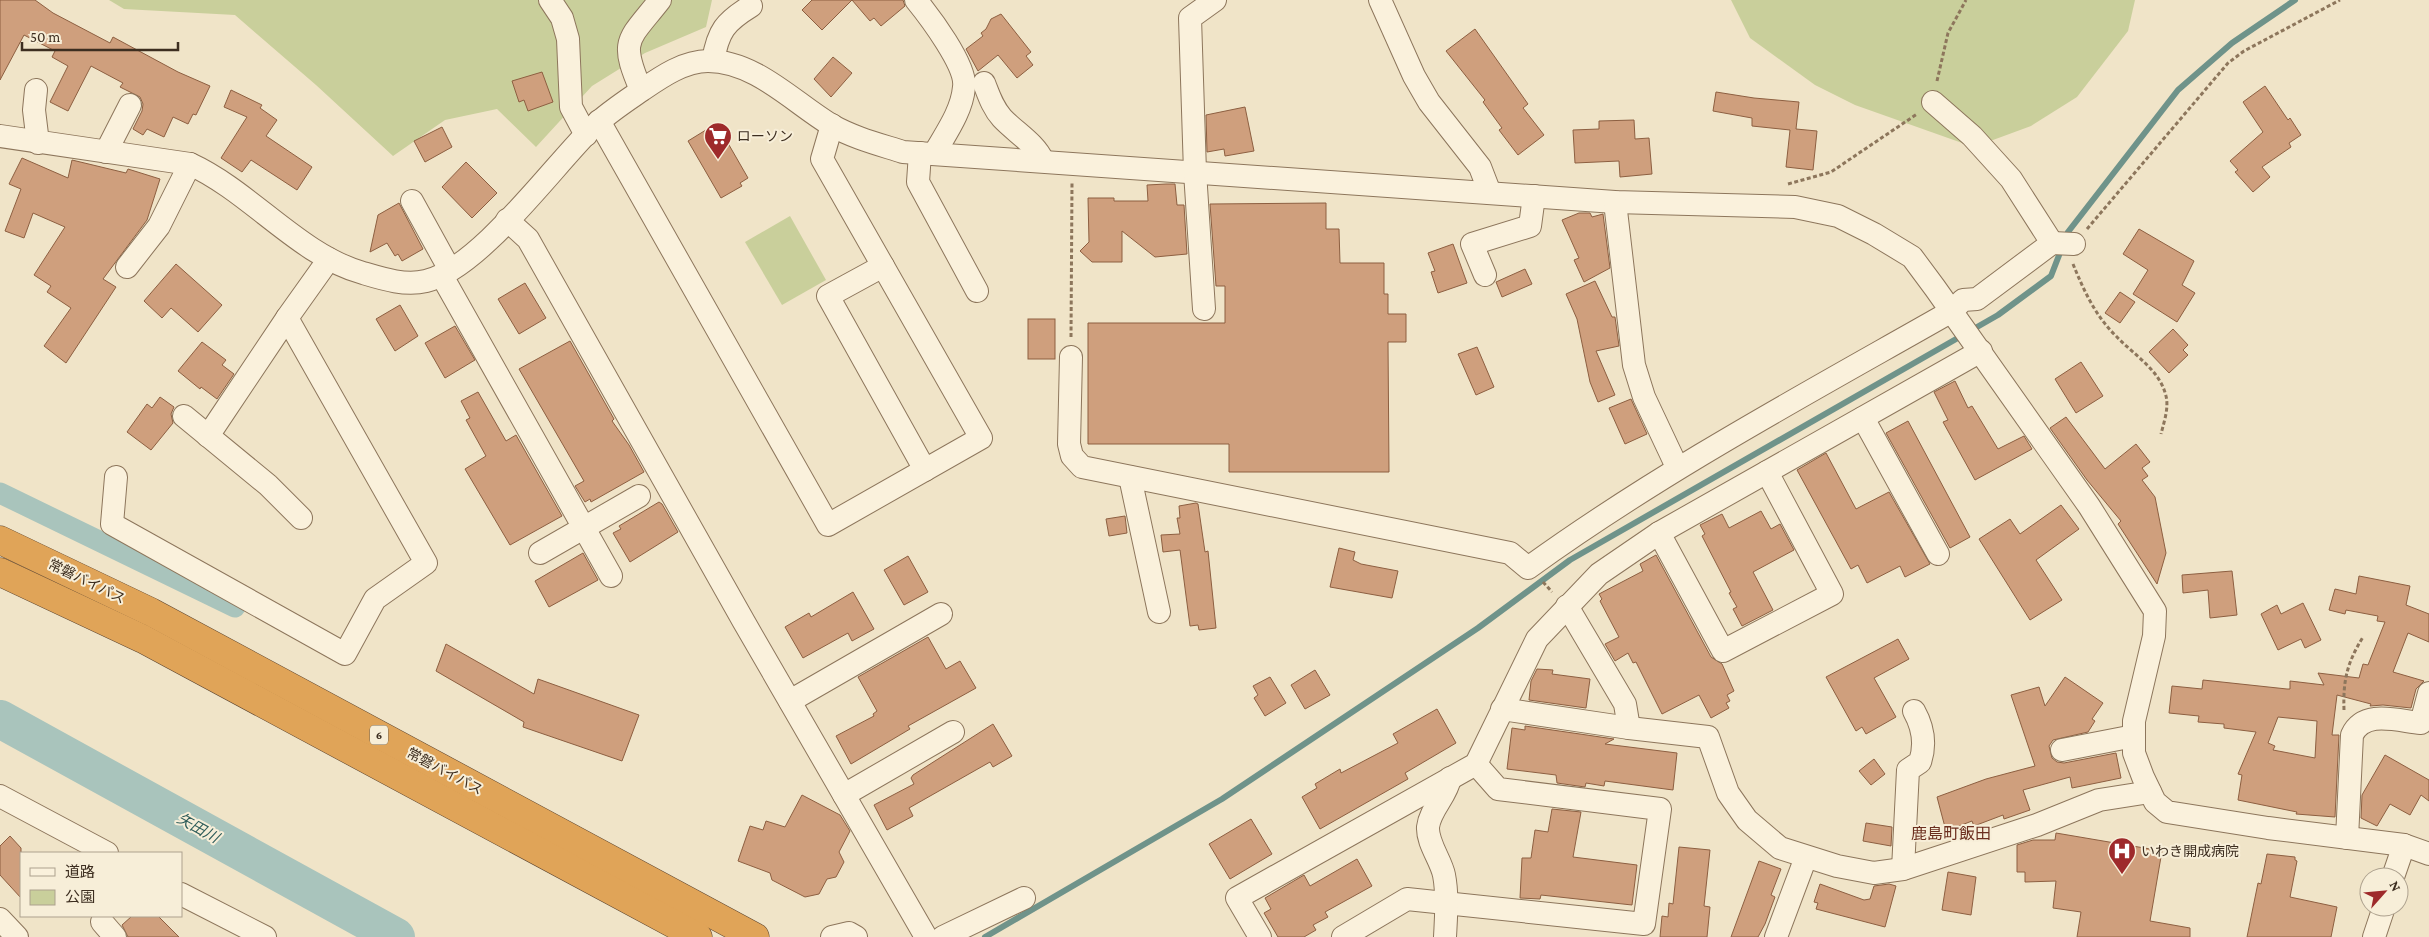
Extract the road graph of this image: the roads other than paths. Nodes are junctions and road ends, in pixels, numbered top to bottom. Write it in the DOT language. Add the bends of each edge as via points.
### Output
graph roads {
  1 [pos="550,0"];
  2 [pos="660,0"];
  3 [pos="916,0"];
  4 [pos="1215,0"];
  5 [pos="1380,0"];
  6 [pos="751,6"];
  7 [pos="1188,9"];
  8 [pos="713,61"];
  9 [pos="984,83"];
  10 [pos="36,90"];
  11 [pos="641,90"];
  12 [pos="1933,102"];
  13 [pos="130,105"];
  14 [pos="832,125"];
  15 [pos="593,128"];
  16 [pos="0,136"];
  17 [pos="38,143"];
  18 [pos="106,152"];
  19 [pos="927,153"];
  20 [pos="1043,161"];
  21 [pos="190,164"];
  22 [pos="1195,172"];
  23 [pos="1490,193"];
  24 [pos="1534,196"];
  25 [pos="412,201"];
  26 [pos="1614,202"];
  27 [pos="507,220"];
  28 [pos="329,259"];
  29 [pos="882,266"];
  30 [pos="127,267"];
  31 [pos="446,273"];
  32 [pos="1485,275"];
  33 [pos="977,291"];
  34 [pos="1204,308"];
  35 [pos="1952,311"];
  36 [pos="287,318"];
  37 [pos="1982,352"];
  38 [pos="1071,357"];
  39 [pos="184,416"];
  40 [pos="1863,418"];
  41 [pos="208,436"];
  42 [pos="1677,467"];
  43 [pos="926,470"];
  44 [pos="1767,472"];
  45 [pos="116,477"];
  46 [pos="1130,477"];
  47 [pos="639,496"];
  48 [pos="301,518"];
  49 [pos="585,527"];
  50 [pos="1659,533"];
  51 [pos="0,540"];
  52 [pos="540,553"];
  53 [pos="1938,554"];
  54 [pos="0,572"];
  55 [pos="610,576"];
  56 [pos="1567,606"];
  57 [pos="1159,612"];
  58 [pos="941,614"];
  59 [pos="2429,693"];
  60 [pos="790,701"];
  61 [pos="1502,709"];
  62 [pos="1914,711"];
  63 [pos="1629,728"];
  64 [pos="954,732"];
  65 [pos="2134,736"];
  66 [pos="2062,750"];
  67 [pos="1476,764"];
  68 [pos="1450,778"];
  69 [pos="2150,792"];
  70 [pos="844,795"];
  71 [pos="0,796"];
  72 [pos="2347,838"];
  73 [pos="2404,845"];
  74 [pos="105,852"];
  75 [pos="2429,854"];
  76 [pos="1806,857"];
  77 [pos="2397,867"];
  78 [pos="1903,869"];
  79 [pos="182,895"];
  80 [pos="1024,898"];
  81 [pos="1446,903"];
  82 [pos="2381,917"];
  83 [pos="0,919"];
  84 [pos="17,937"];
  85 [pos="265,937"];
  86 [pos="698,937"];
  87 [pos="755,937"];
  88 [pos="832,937"];
  89 [pos="856,937"];
  90 [pos="926,937"];
  91 [pos="943,937"];
  92 [pos="1260,937"];
  93 [pos="1343,937"];
  94 [pos="1445,937"];
  95 [pos="1776,937"];
  96 [pos="2374,937"];
  1 -- 15 [label="street" via="562,18 568,39 571,107"];
  2 -- 11 [label="street" via="632,36 628,47 630,66"];
  3 -- 19 [label="street" via="937,26 955,58 965,85 960,105"];
  4 -- 7 [label="street"];
  5 -- 23 [label="street" via="1414,76 1429,102 1480,167"];
  6 -- 8 [label="street" via="730,20 721,31"];
  7 -- 22 [label="street"];
  8 -- 11 [label="street" via="706,60 669,72"];
  8 -- 14 [label="street" via="728,63 761,77"];
  9 -- 20 [label="street" via="991,103 1001,117 1039,151"];
  10 -- 17 [label="street" via="34,110"];
  11 -- 15 [label="street"];
  12 -- 35 [label="street" via="1972,136 2063,243 1977,299 1963,300"];
  13 -- 18 [label="street"];
  14 -- 19 [label="street" via="857,139 903,152"];
  14 -- 29 [label="street" via="822,159"];
  15 -- 27 [label="street"];
  15 -- 43 [label="street" via="828,525"];
  16 -- 17 [label="street"];
  17 -- 18 [label="street"];
  18 -- 21 [label="street"];
  19 -- 20 [label="street"];
  19 -- 33 [label="street" via="918,182"];
  20 -- 22 [label="street"];
  21 -- 28 [label="street" via="235,189 274,222"];
  21 -- 30 [label="street" via="159,226"];
  22 -- 23 [label="street"];
  22 -- 34 [label="street"];
  23 -- 24 [label="street"];
  24 -- 26 [label="street"];
  24 -- 32 [label="street" via="1530,226 1472,244"];
  25 -- 31 [label="street"];
  26 -- 35 [label="street" via="1795,207 1838,216 1912,257"];
  26 -- 42 [label="street" via="1634,365 1644,396"];
  27 -- 31 [label="street" via="481,248"];
  27 -- 60 [label="street" via="528,239"];
  28 -- 31 [label="street" via="360,272 399,282 424,281"];
  28 -- 36 [label="street"];
  29 -- 43 [label="street" via="828,296"];
  29 -- 43 [label="street" via="981,438"];
  31 -- 49 [label="street"];
  35 -- 37 [label="street"];
  35 -- 42 [label="street"];
  36 -- 41 [label="street"];
  36 -- 45 [label="street" via="426,563 375,599 344,654 112,524"];
  37 -- 40 [label="street"];
  37 -- 65 [label="street" via="2089,506 2155,611 2154,636 2134,721"];
  38 -- 46 [label="street" via="1069,444 1072,456 1082,467"];
  39 -- 41 [label="street"];
  40 -- 44 [label="street"];
  40 -- 53 [label="street"];
  41 -- 48 [label="street" via="268,485"];
  42 -- 46 [label="street" via="1584,527 1528,568 1510,553"];
  44 -- 50 [label="street"];
  44 -- 50 [label="street" via="1832,594 1723,651"];
  46 -- 57 [label="street"];
  47 -- 49 [label="street"];
  49 -- 52 [label="street"];
  49 -- 55 [label="street"];
  50 -- 56 [label="street" via="1600,574"];
  51 -- 87 [label="highway, 常磐バイパス / 6" via="151,612"];
  54 -- 86 [label="highway, 常磐バイパス / 6" via="143,639"];
  56 -- 61 [label="street" via="1537,639"];
  56 -- 63 [label="street" via="1625,704"];
  58 -- 60 [label="street"];
  59 -- 72 [label="street" via="2420,723 2372,718 2356,726 2352,735"];
  60 -- 70 [label="street"];
  61 -- 63 [label="street"];
  61 -- 67 [label="street"];
  62 -- 78 [label="street" via="1920,723 1924,750 1920,762 1908,770"];
  63 -- 76 [label="street" via="1708,737 1728,793 1747,820 1780,848"];
  64 -- 70 [label="street"];
  65 -- 66 [label="street"];
  65 -- 69 [label="street" via="2134,753"];
  67 -- 68 [label="street"];
  67 -- 81 [label="street" via="1498,789 1660,809 1644,924"];
  68 -- 81 [label="street" via="1448,789 1431,816 1428,828 1444,875"];
  68 -- 92 [label="street" via="1238,898"];
  69 -- 72 [label="street" via="2155,802 2167,812"];
  69 -- 78 [label="street" via="2099,800"];
  70 -- 90 [label="street"];
  71 -- 74 [label="street"];
  72 -- 73 [label="street"];
  73 -- 75 [label="street"];
  73 -- 77 [label="street"];
  76 -- 78 [label="street" via="1874,873"];
  76 -- 95 [label="street"];
  79 -- 85 [label="street"];
  80 -- 91 [label="street"];
  81 -- 93 [label="street" via="1407,899"];
  81 -- 94 [label="street"];
  82 -- 96 [label="street"];
  83 -- 84 [label="street"];
  88 -- 89 [label="street" via="849,933"];
}
